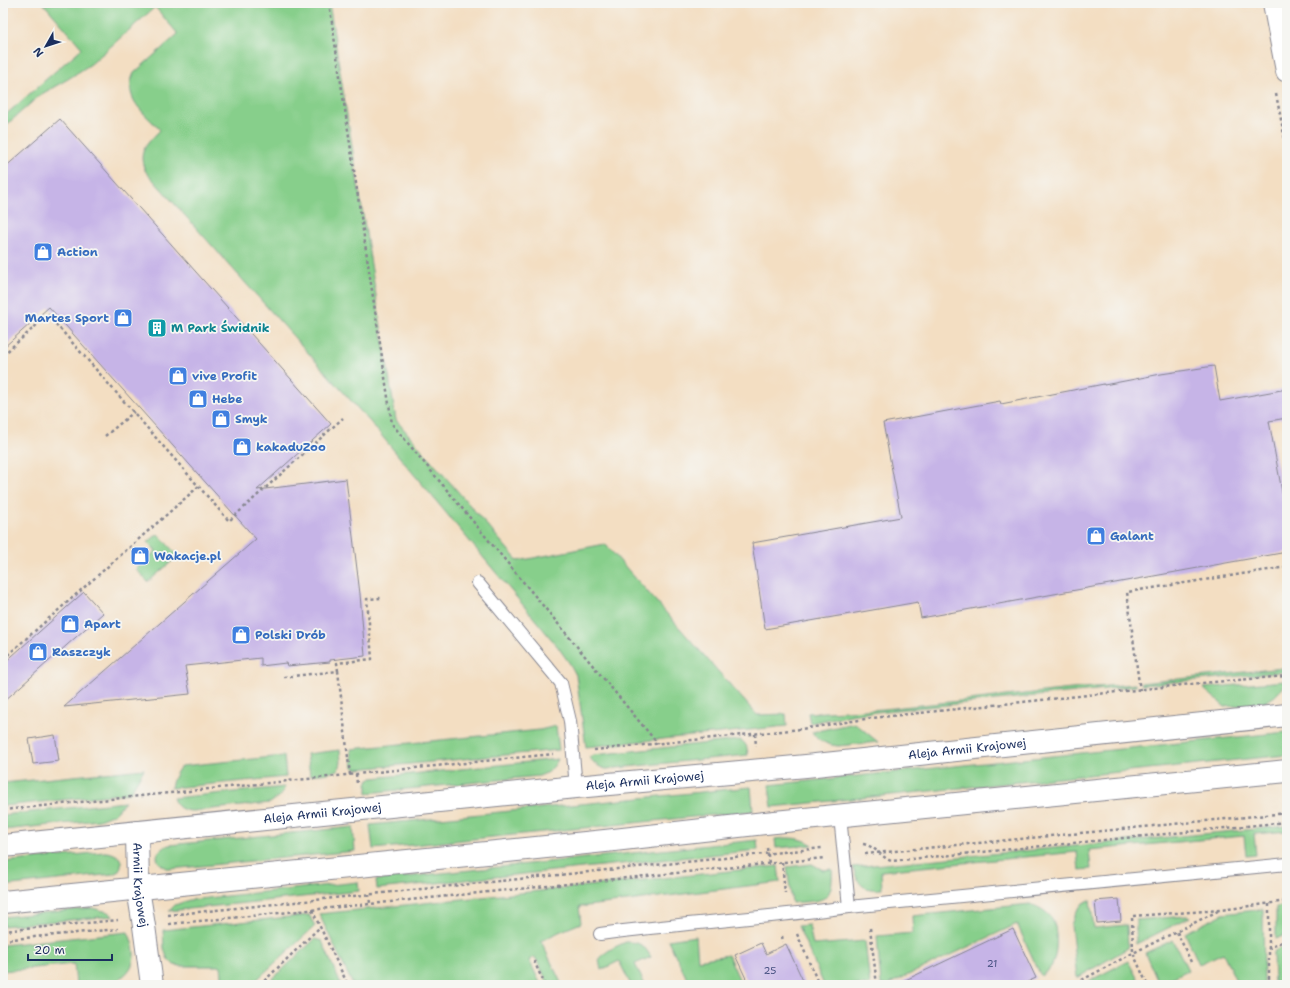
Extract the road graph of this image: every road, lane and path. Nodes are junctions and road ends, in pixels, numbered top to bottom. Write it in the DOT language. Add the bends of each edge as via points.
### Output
graph roads {
  1 [pos="329,3"];
  2 [pos="1274,3"];
  3 [pos="1287,71"];
  4 [pos="3,355"];
  5 [pos="134,412"];
  6 [pos="343,418"];
  7 [pos="105,436"];
  8 [pos="199,486"];
  9 [pos="1287,567"];
  10 [pos="478,582"];
  11 [pos="382,598"];
  12 [pos="3,659"];
  13 [pos="338,671"];
  14 [pos="1287,676"];
  15 [pos="284,677"];
  16 [pos="1140,690"];
  17 [pos="1287,715"];
  18 [pos="658,745"];
  19 [pos="572,752"];
  20 [pos="1287,771"];
  21 [pos="350,775"];
  22 [pos="576,787"];
  23 [pos="3,810"];
  24 [pos="1287,813"];
  25 [pos="840,816"];
  26 [pos="1287,822"];
  27 [pos="137,832"];
  28 [pos="3,846"];
  29 [pos="843,851"];
  30 [pos="879,853"];
  31 [pos="782,862"];
  32 [pos="1287,864"];
  33 [pos="138,889"];
  34 [pos="1287,901"];
  35 [pos="3,902"];
  36 [pos="1269,903"];
  37 [pos="849,907"];
  38 [pos="1220,910"];
  39 [pos="788,915"];
  40 [pos="143,917"];
  41 [pos="320,927"];
  42 [pos="870,928"];
  43 [pos="3,931"];
  44 [pos="1177,932"];
  45 [pos="600,934"];
  46 [pos="1287,940"];
  47 [pos="1268,949"];
  48 [pos="1133,953"];
  49 [pos="534,961"];
  50 [pos="1191,962"];
  51 [pos="1147,984"];
  52 [pos="152,985"];
  53 [pos="260,985"];
  54 [pos="348,985"];
  55 [pos="545,985"];
  56 [pos="819,985"];
  57 [pos="877,985"];
  58 [pos="1080,985"];
  59 [pos="1269,985"];
  1 -- 18 [label="path" via="392,424"];
  2 -- 3 [label="street"];
  4 -- 5 [label="path" via="48,315"];
  5 -- 7 [label="path"];
  5 -- 8 [label="path"];
  6 -- 8 [label="path" via="229,521"];
  8 -- 12 [label="path"];
  9 -- 16 [label="path" via="1127,592"];
  10 -- 19 [label="lane" via="561,683 570,721"];
  11 -- 13 [label="path" via="367,599 372,659 337,663"];
  13 -- 15 [label="path"];
  13 -- 21 [label="path"];
  14 -- 16 [label="path"];
  16 -- 18 [label="path" via="872,718 801,729"];
  17 -- 22 [label="street, Aleja Armii Krajowej" via="806,766"];
  18 -- 19 [label="path"];
  19 -- 21 [label="path"];
  19 -- 22 [label="lane"];
  20 -- 25 [label="street"];
  21 -- 23 [label="path"];
  22 -- 27 [label="street, Aleja Armii Krajowej"];
  24 -- 30 [label="path"];
  25 -- 29 [label="lane"];
  25 -- 33 [label="street"];
  26 -- 30 [label="path" via="890,861"];
  27 -- 28 [label="street, Aleja Armii Krajowej"];
  27 -- 33 [label="street, Armii Krajowej"];
  29 -- 30 [label="path"];
  29 -- 30 [label="path" via="861,844 871,846"];
  29 -- 31 [label="path"];
  29 -- 37 [label="lane"];
  29 -- 40 [label="path"];
  31 -- 39 [label="path"];
  31 -- 41 [label="path" via="312,910"];
  32 -- 37 [label="lane"];
  33 -- 35 [label="street"];
  33 -- 40 [label="street, Armii Krajowej"];
  34 -- 36 [label="path"];
  36 -- 38 [label="path"];
  36 -- 47 [label="path"];
  37 -- 39 [label="lane"];
  38 -- 44 [label="path"];
  38 -- 48 [label="path" via="1132,916"];
  39 -- 45 [label="lane"];
  39 -- 56 [label="path"];
  40 -- 43 [label="path"];
  40 -- 52 [label="street, Armii Krajowej"];
  41 -- 53 [label="path"];
  41 -- 54 [label="path"];
  42 -- 57 [label="path"];
  44 -- 48 [label="path"];
  44 -- 50 [label="path"];
  46 -- 47 [label="path"];
  47 -- 59 [label="path"];
  48 -- 51 [label="path"];
  48 -- 58 [label="path" via="1080,981"];
  49 -- 55 [label="path"];
}
